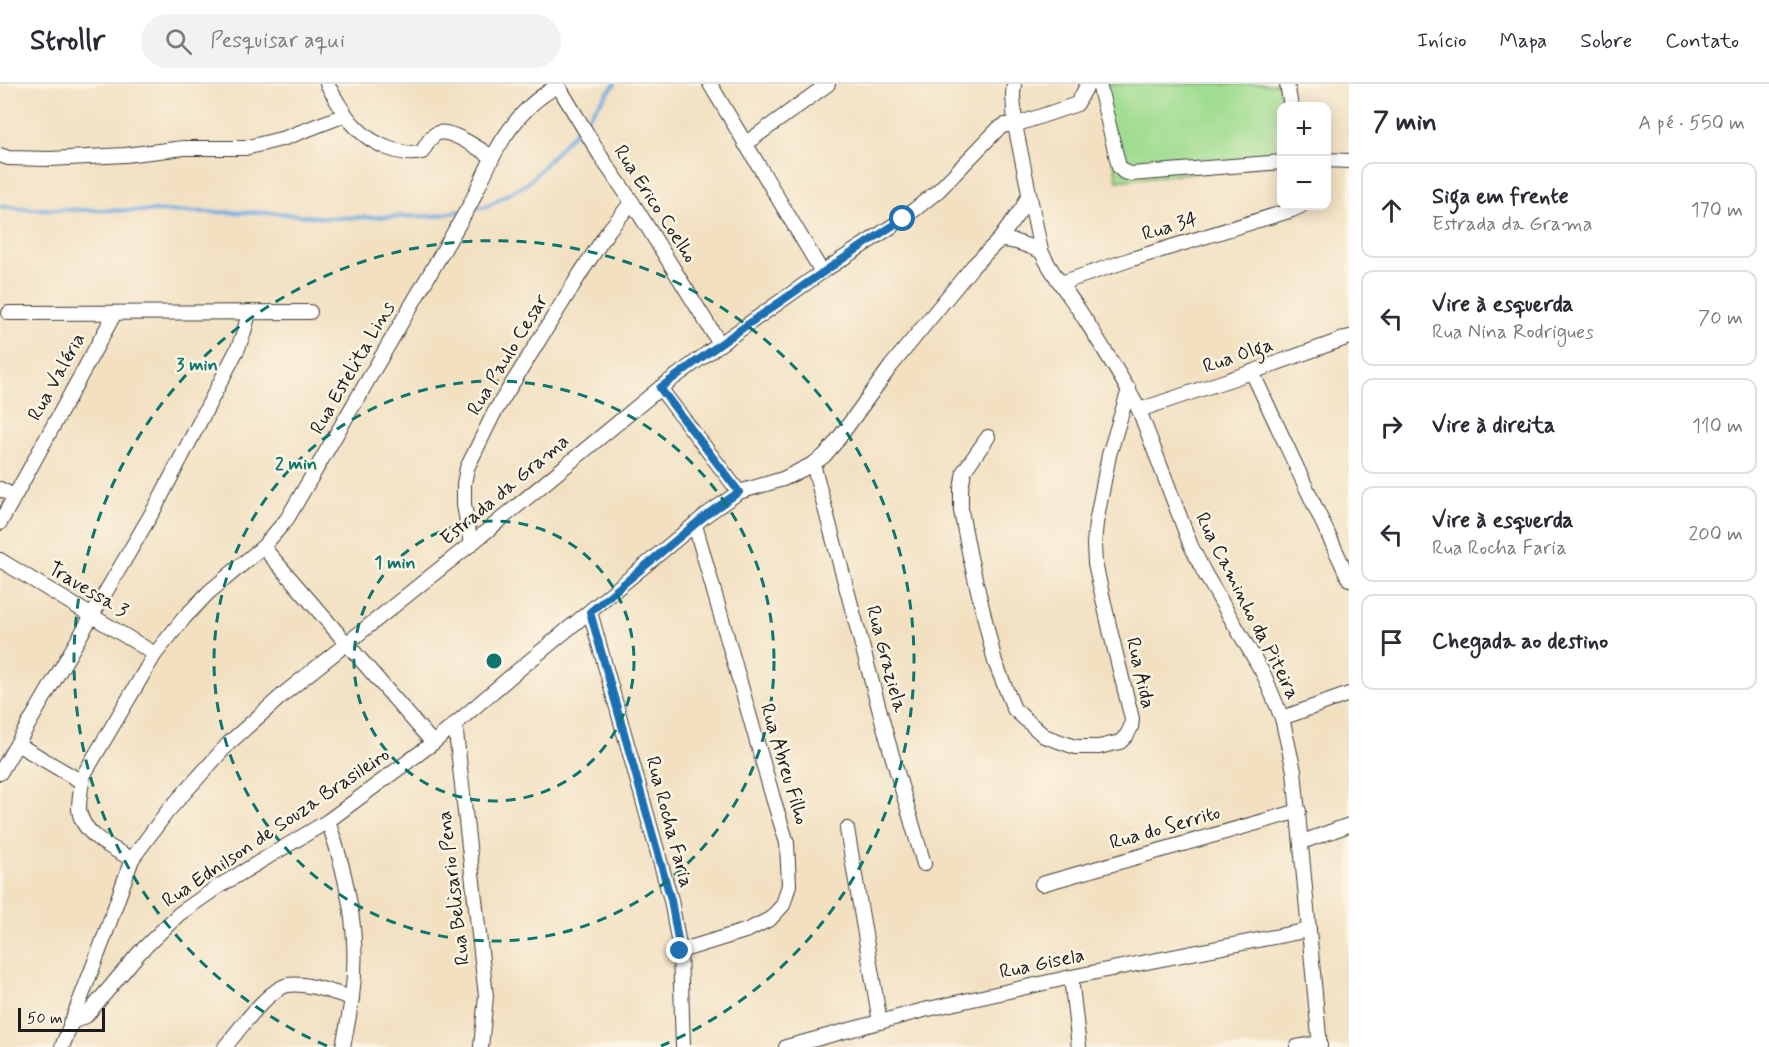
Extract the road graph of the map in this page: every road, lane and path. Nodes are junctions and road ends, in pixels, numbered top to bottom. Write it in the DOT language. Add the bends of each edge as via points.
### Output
graph roads {
  1 [pos="327,84"];
  2 [pos="557,84"];
  3 [pos="710,84"];
  4 [pos="828,84"];
  5 [pos="1088,84"];
  6 [pos="1099,84"];
  7 [pos="1287,84"];
  8 [pos="1013,89"];
  9 [pos="1104,102"];
  10 [pos="1291,102"];
  11 [pos="1077,104"];
  12 [pos="345,115"];
  13 [pos="1015,125"];
  14 [pos="745,144"];
  15 [pos="0,155"];
  16 [pos="492,157"];
  17 [pos="1331,160"];
  18 [pos="1349,161"];
  19 [pos="1277,162"];
  20 [pos="1029,194"];
  21 [pos="632,202"];
  22 [pos="1290,210"];
  23 [pos="999,240"];
  24 [pos="1041,251"];
  25 [pos="822,272"];
  26 [pos="1061,283"];
  27 [pos="249,312"];
  28 [pos="310,312"];
  29 [pos="9,313"];
  30 [pos="115,313"];
  31 [pos="1349,337"];
  32 [pos="720,344"];
  33 [pos="1252,372"];
  34 [pos="660,388"];
  35 [pos="1129,389"];
  36 [pos="1139,410"];
  37 [pos="988,437"];
  38 [pos="813,464"];
  39 [pos="0,489"];
  40 [pos="739,492"];
  41 [pos="14,496"];
  42 [pos="0,523"];
  43 [pos="695,525"];
  44 [pos="471,544"];
  45 [pos="263,547"];
  46 [pos="0,560"];
  47 [pos="1349,579"];
  48 [pos="590,612"];
  49 [pos="92,614"];
  50 [pos="347,644"];
  51 [pos="155,654"];
  52 [pos="1349,694"];
  53 [pos="1282,718"];
  54 [pos="455,724"];
  55 [pos="433,743"];
  56 [pos="17,744"];
  57 [pos="0,773"];
  58 [pos="82,782"];
  59 [pos="1299,811"];
  60 [pos="328,821"];
  61 [pos="1349,825"];
  62 [pos="847,829"];
  63 [pos="1302,842"];
  64 [pos="132,859"];
  65 [pos="924,864"];
  66 [pos="1042,884"];
  67 [pos="1309,930"];
  68 [pos="680,951"];
  69 [pos="1071,977"];
  70 [pos="352,998"];
  71 [pos="880,1022"];
  72 [pos="70,1023"];
  73 [pos="1320,1045"];
  74 [pos="62,1047"];
  75 [pos="225,1047"];
  76 [pos="343,1047"];
  77 [pos="481,1047"];
  78 [pos="683,1047"];
  79 [pos="786,1047"];
  80 [pos="1079,1047"];
  81 [pos="1297,1047"];
  1 -- 12 [label="street"];
  2 -- 16 [label="street, Rua Estelita Lins" via="516,120"];
  2 -- 21 [label="street, Rua Erico Coelho"];
  3 -- 14 [label="street"];
  4 -- 14 [label="street"];
  5 -- 11 [label="street"];
  6 -- 9 [label="street"];
  7 -- 10 [label="street"];
  8 -- 13 [label="street, Rua Caminho da Piteira"];
  9 -- 11 [label="street, Estrada da Grama"];
  9 -- 19 [label="street" via="1119,167 1124,172"];
  11 -- 13 [label="street, Estrada da Grama"];
  12 -- 15 [label="street" via="285,138 245,147 50,159"];
  12 -- 16 [label="street" via="384,147 415,154 422,152 432,137 445,133"];
  13 -- 20 [label="street, Rua Caminho da Piteira"];
  13 -- 25 [label="street, Estrada da Grama" via="998,129 939,190 903,219"];
  14 -- 25 [label="street"];
  16 -- 45 [label="street, Rua Estelita Lins" via="471,204 302,495"];
  17 -- 18 [label="street"];
  20 -- 23 [label="street"];
  20 -- 24 [label="street, Rua Caminho da Piteira"];
  21 -- 32 [label="street, Rua Erico Coelho"];
  21 -- 44 [label="street, Rua Paulo Cesar" via="580,274 494,413 467,468 464,505"];
  22 -- 26 [label="street, Rua 34"];
  23 -- 24 [label="street"];
  23 -- 38 [label="street, Rua Ednilson de Souza Brasileiro" via="891,366 836,442"];
  24 -- 26 [label="street, Rua Caminho da Piteira"];
  25 -- 32 [label="street, Estrada da Grama"];
  26 -- 35 [label="street, Rua Caminho da Piteira"];
  27 -- 28 [label="street, Rua Valéria"];
  27 -- 30 [label="street, Rua Valéria"];
  27 -- 49 [label="street" via="238,348 156,506"];
  29 -- 30 [label="street, Rua Valéria"];
  30 -- 41 [label="street, Rua Valéria"];
  31 -- 33 [label="street, Rua Olga"];
  32 -- 34 [label="street, Estrada da Grama"];
  33 -- 36 [label="street, Rua Olga"];
  33 -- 47 [label="street"];
  34 -- 40 [label="street"];
  34 -- 44 [label="street, Estrada da Grama"];
  35 -- 36 [label="street, Rua Caminho da Piteira"];
  35 -- 37 [label="street, Rua Aida" via="1109,455 1094,543 1095,563 1132,719 1120,742 1075,747 1044,736 1014,709 995,662 961,511 964,471"];
  36 -- 53 [label="street, Rua Caminho da Piteira" via="1191,546 1264,675"];
  38 -- 40 [label="street, Rua Ednilson de Souza Brasileiro" via="783,479"];
  38 -- 65 [label="street, Rua Graziela"];
  39 -- 41 [label="street"];
  40 -- 43 [label="street, Rua Ednilson de Souza Brasileiro"];
  41 -- 42 [label="street, Rua Valéria"];
  43 -- 48 [label="street, Rua Ednilson de Souza Brasileiro"];
  43 -- 68 [label="street, Rua Abreu Filho" via="787,843 789,885 783,905 770,919"];
  44 -- 50 [label="street, Estrada da Grama"];
  45 -- 50 [label="street"];
  45 -- 51 [label="street, Rua Estelita Lins" via="209,592"];
  46 -- 49 [label="street, Travessa 3"];
  48 -- 54 [label="street, Rua Ednilson de Souza Brasileiro"];
  48 -- 68 [label="street, Rua Rocha Faria" via="671,900"];
  49 -- 51 [label="street, Travessa 3"];
  49 -- 56 [label="street"];
  50 -- 55 [label="street"];
  50 -- 64 [label="street, Estrada da Grama" via="229,743 167,812"];
  51 -- 58 [label="street, Rua Estelita Lins"];
  52 -- 53 [label="street"];
  53 -- 59 [label="street, Rua Caminho da Piteira"];
  54 -- 55 [label="street, Rua Ednilson de Souza Brasileiro"];
  54 -- 77 [label="street, Rua Belisario Pena" via="486,996"];
  55 -- 60 [label="street, Rua Ednilson de Souza Brasileiro"];
  56 -- 57 [label="street"];
  56 -- 58 [label="street"];
  58 -- 64 [label="street, Rua Estelita Lins" via="79,812 87,828"];
  59 -- 63 [label="street, Rua Caminho da Piteira"];
  59 -- 66 [label="street, Rua do Serrito"];
  60 -- 70 [label="street" via="352,909"];
  60 -- 72 [label="street, Rua Ednilson de Souza Brasileiro" via="179,914 139,953 86,1016"];
  61 -- 63 [label="street"];
  62 -- 71 [label="street"];
  63 -- 67 [label="street, Rua Caminho da Piteira"];
  64 -- 72 [label="street, Estrada da Grama"];
  67 -- 69 [label="street, Rua Gisela"];
  67 -- 73 [label="street, Rua Caminho da Piteira"];
  68 -- 78 [label="street, Rua Rocha Faria"];
  69 -- 71 [label="street, Rua Gisela"];
  69 -- 80 [label="street"];
  70 -- 75 [label="street" via="314,987 287,985 255,1010"];
  70 -- 76 [label="street"];
  71 -- 79 [label="street, Rua Gisela"];
  72 -- 74 [label="street, Estrada da Grama"];
  73 -- 81 [label="street"];
}
